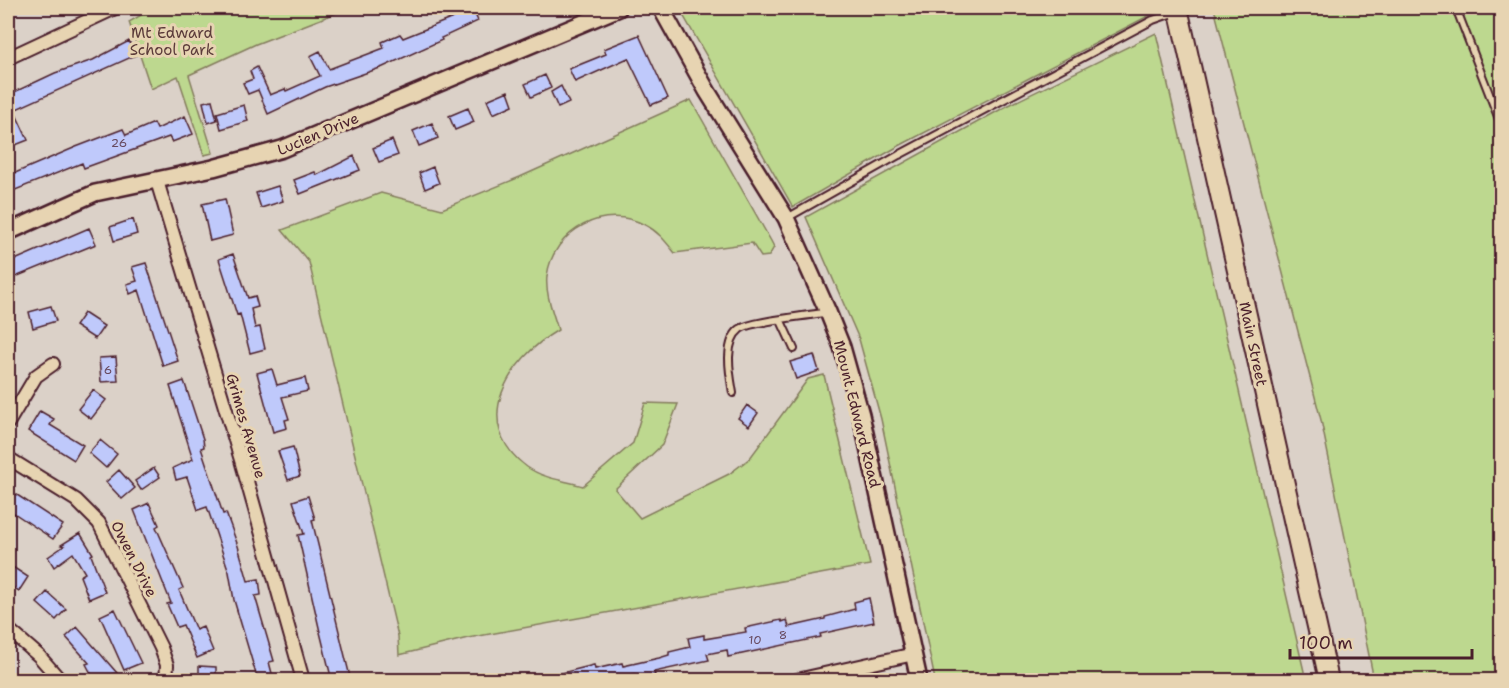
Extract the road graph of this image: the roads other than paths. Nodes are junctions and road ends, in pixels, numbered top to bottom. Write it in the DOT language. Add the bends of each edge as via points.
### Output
graph roads {
  1 [pos="115,8"];
  2 [pos="619,8"];
  3 [pos="661,8"];
  4 [pos="1181,8"];
  5 [pos="1456,8"];
  6 [pos="8,58"];
  7 [pos="1502,127"];
  8 [pos="157,181"];
  9 [pos="786,218"];
  10 [pos="8,232"];
  11 [pos="828,312"];
  12 [pos="781,321"];
  13 [pos="794,349"];
  14 [pos="53,364"];
  15 [pos="733,393"];
  16 [pos="8,423"];
  17 [pos="8,458"];
  18 [pos="8,629"];
  19 [pos="914,654"];
  20 [pos="60,681"];
  21 [pos="166,681"];
  22 [pos="303,681"];
  23 [pos="797,681"];
  24 [pos="919,681"];
  25 [pos="1329,681"];
  1 -- 6 [label="street"];
  2 -- 8 [label="street, Lucien Drive" via="282,149"];
  3 -- 9 [label="street, Mount Edward Road"];
  4 -- 9 [label="lane"];
  4 -- 25 [label="main road, Main Street"];
  5 -- 7 [label="lane"];
  8 -- 10 [label="street, Lucien Drive" via="95,193"];
  8 -- 22 [label="street, Grimes Avenue" via="242,460"];
  9 -- 11 [label="street, Mount Edward Road"];
  11 -- 12 [label="lane"];
  11 -- 19 [label="street, Mount Edward Road" via="861,415"];
  12 -- 13 [label="lane"];
  12 -- 15 [label="lane" via="741,329 734,338 729,368"];
  14 -- 16 [label="street" via="36,376"];
  17 -- 21 [label="street, Owen Drive" via="76,500 99,523 161,648 167,665"];
  18 -- 20 [label="street"];
  19 -- 23 [label="street"];
  19 -- 24 [label="street, Mount Edward Road"];
}
